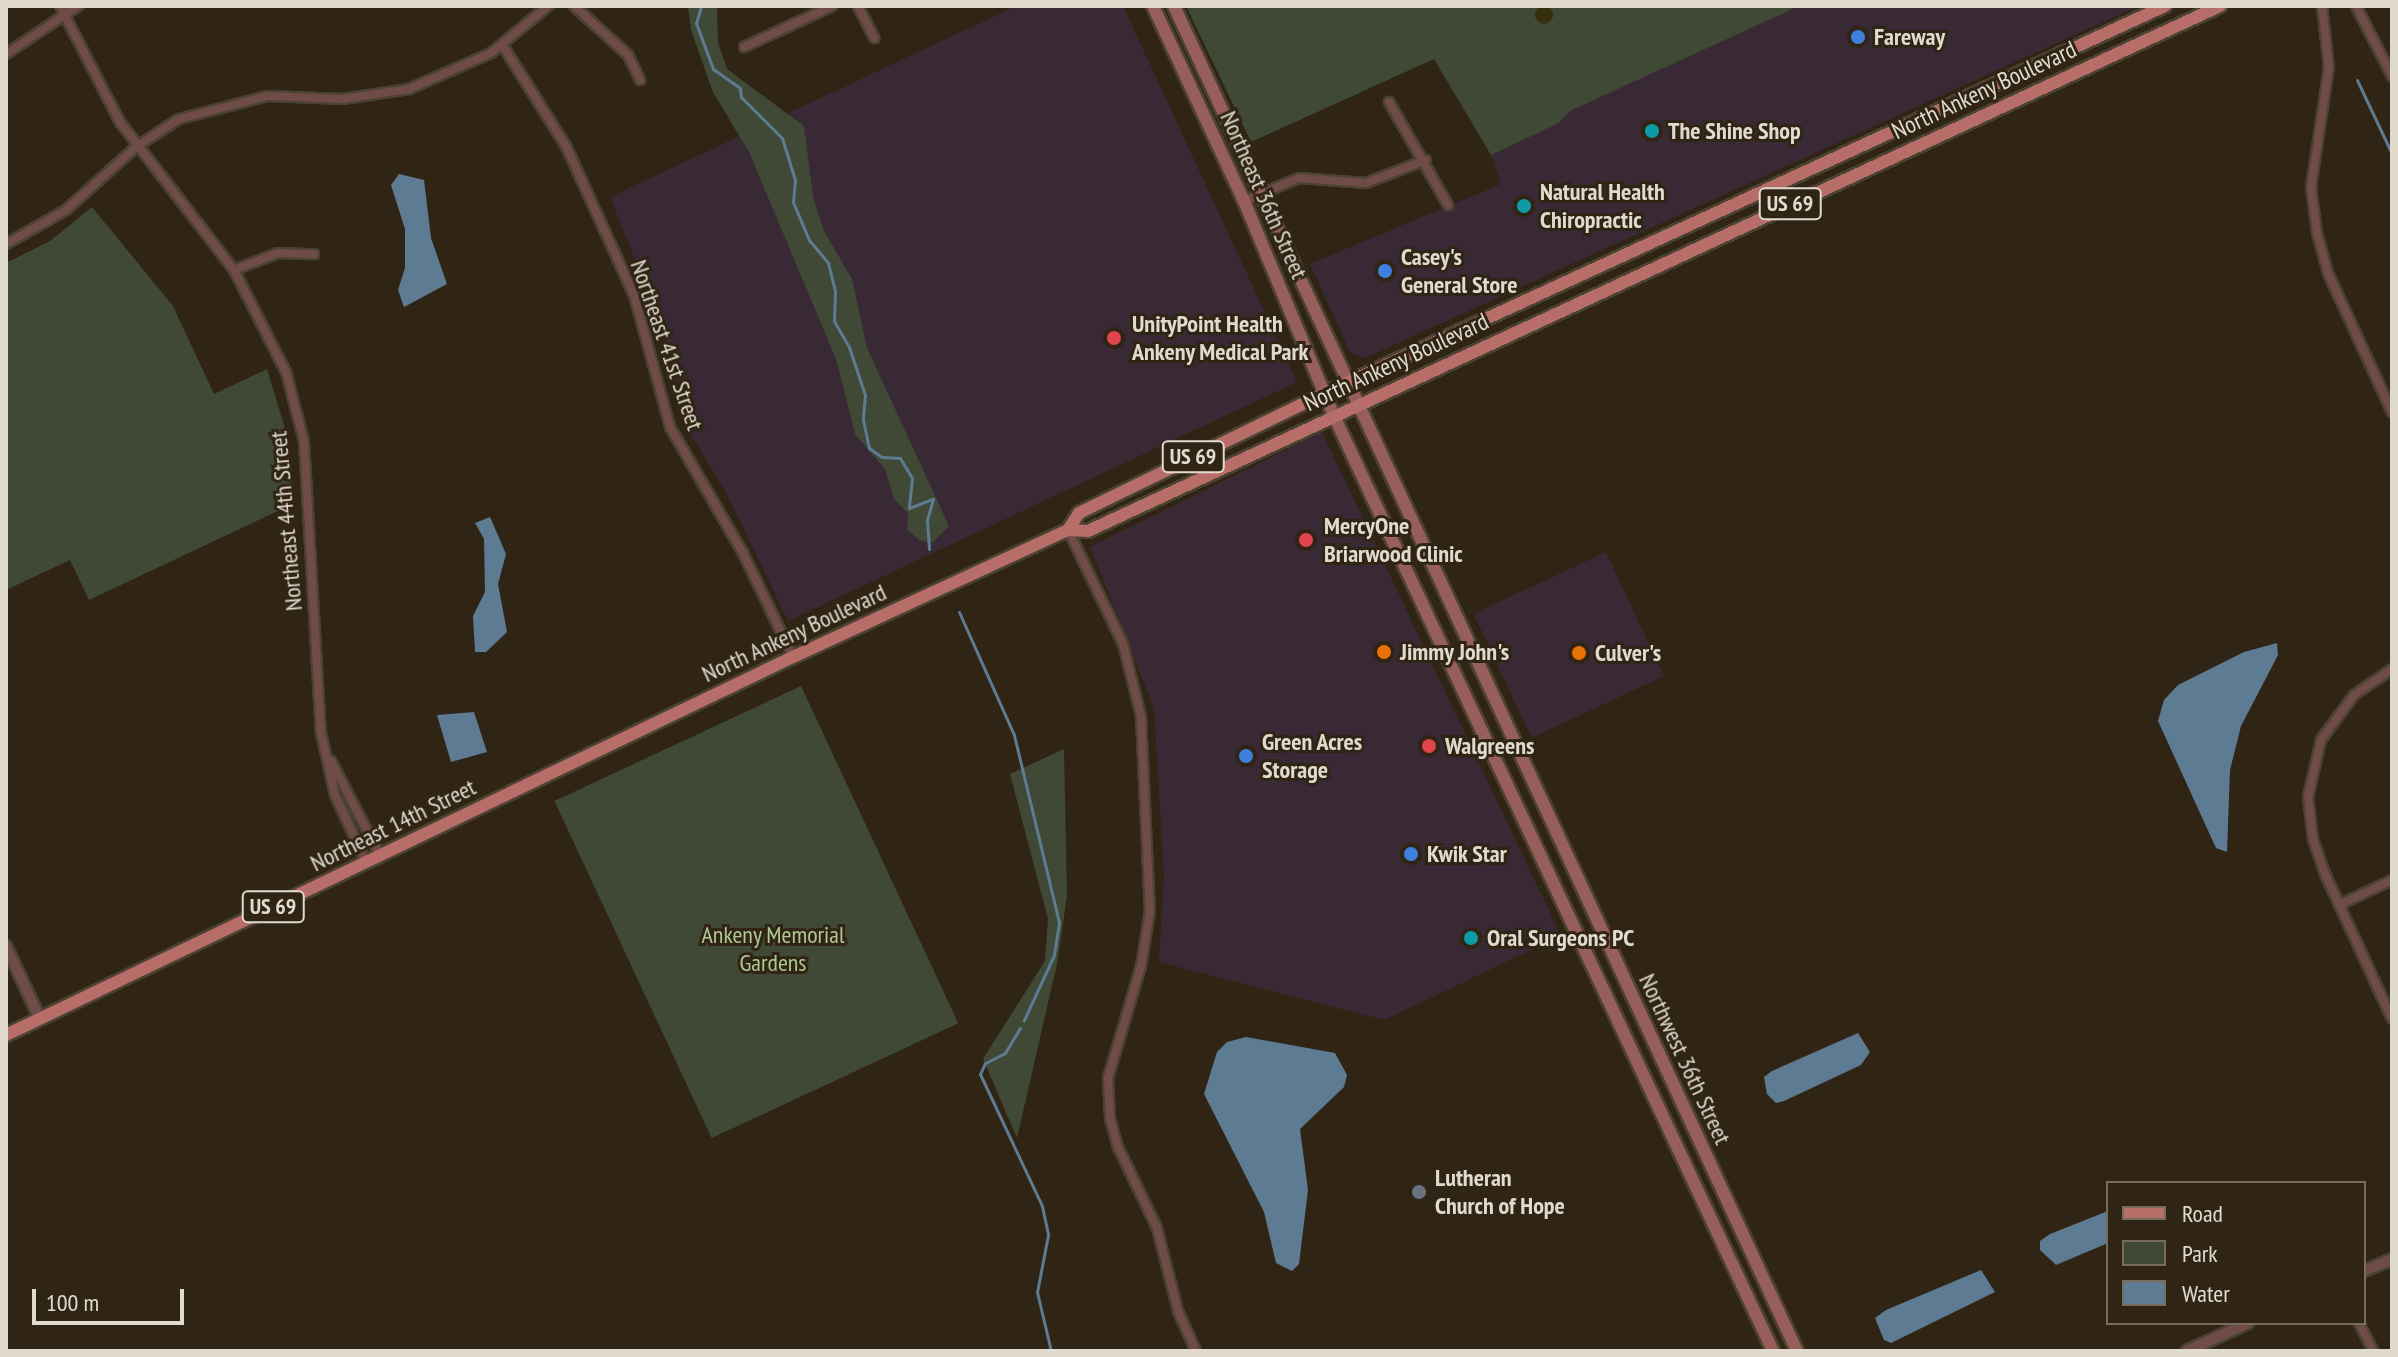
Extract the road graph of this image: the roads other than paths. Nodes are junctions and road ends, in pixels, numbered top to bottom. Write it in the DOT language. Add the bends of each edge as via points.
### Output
graph roads {
  1 [pos="78,6"];
  2 [pos="548,6"];
  3 [pos="574,6"];
  4 [pos="832,6"];
  5 [pos="858,6"];
  6 [pos="1153,6"];
  7 [pos="1174,6"];
  8 [pos="2165,6"];
  9 [pos="2220,6"];
  10 [pos="2322,6"];
  11 [pos="2356,6"];
  12 [pos="62,10"];
  13 [pos="874,38"];
  14 [pos="503,46"];
  15 [pos="744,47"];
  16 [pos="6,54"];
  17 [pos="2392,76"];
  18 [pos="640,80"];
  19 [pos="1389,102"];
  20 [pos="136,147"];
  21 [pos="1426,160"];
  22 [pos="1260,193"];
  23 [pos="1244,201"];
  24 [pos="1448,205"];
  25 [pos="6,244"];
  26 [pos="314,254"];
  27 [pos="234,270"];
  28 [pos="1355,392"];
  29 [pos="1329,404"];
  30 [pos="2392,412"];
  31 [pos="1068,530"];
  32 [pos="793,657"];
  33 [pos="2392,669"];
  34 [pos="326,753"];
  35 [pos="540,778"];
  36 [pos="380,855"];
  37 [pos="366,862"];
  38 [pos="2392,880"];
  39 [pos="2339,905"];
  40 [pos="6,946"];
  41 [pos="40,1019"];
  42 [pos="2392,1019"];
  43 [pos="6,1035"];
  44 [pos="2392,1259"];
  45 [pos="2366,1270"];
  46 [pos="2244,1325"];
  47 [pos="2360,1325"];
  48 [pos="1196,1351"];
  49 [pos="1773,1351"];
  50 [pos="1797,1351"];
  51 [pos="2187,1351"];
  52 [pos="2373,1351"];
  1 -- 12 [label="street"];
  2 -- 14 [label="street"];
  3 -- 18 [label="street" via="628,55"];
  4 -- 15 [label="street"];
  5 -- 13 [label="street"];
  6 -- 23 [label="main road, Northeast 36th Street"];
  7 -- 22 [label="main road, Northeast 36th Street"];
  8 -- 28 [label="main road, North Ankeny Boulevard / US 69"];
  9 -- 28 [label="main road, North Ankeny Boulevard / US 69"];
  10 -- 30 [label="street" via="2329,67 2311,187 2317,233 2328,273"];
  11 -- 17 [label="street"];
  12 -- 16 [label="street"];
  12 -- 20 [label="street, Northeast 44th Street"];
  14 -- 20 [label="street" via="440,79 391,94 233,102 179,119"];
  14 -- 32 [label="street, Northeast 41st Street" via="571,157 634,295 670,427 725,517"];
  19 -- 21 [label="street"];
  20 -- 25 [label="street" via="66,210"];
  20 -- 27 [label="street, Northeast 44th Street"];
  21 -- 22 [label="street" via="1379,180 1352,183 1313,176"];
  21 -- 24 [label="street"];
  22 -- 23 [label="street"];
  22 -- 28 [label="main road, Northeast 36th Street"];
  23 -- 29 [label="main road, Northeast 36th Street"];
  26 -- 27 [label="street" via="278,253"];
  27 -- 34 [label="street, Northeast 44th Street" via="286,372 304,441 319,715"];
  28 -- 29 [label="main road, North Ankeny Boulevard / US 69"];
  28 -- 29 [label="main road, North Ankeny Boulevard / US 69"];
  28 -- 50 [label="main road, Northwest 36th Street"];
  29 -- 31 [label="main road, North Ankeny Boulevard / US 69" via="1088,531"];
  29 -- 31 [label="main road, North Ankeny Boulevard / US 69" via="1079,513"];
  29 -- 49 [label="main road, Northwest 36th Street"];
  31 -- 32 [label="main road, North Ankeny Boulevard / US 69"];
  31 -- 48 [label="street" via="1123,644 1134,677 1144,746 1150,911 1141,966 1108,1078 1110,1118 1118,1147 1157,1228 1178,1311"];
  32 -- 35 [label="main road, North Ankeny Boulevard / US 69"];
  33 -- 39 [label="street" via="2354,695 2321,740 2314,765 2308,797 2313,839"];
  34 -- 36 [label="street, Northeast 44th Street"];
  34 -- 37 [label="street, Northeast 44th Street" via="335,795"];
  35 -- 36 [label="main road, Northeast 14th Street / US 69"];
  36 -- 37 [label="main road, Northeast 14th Street / US 69"];
  37 -- 41 [label="main road, Northeast 14th Street / US 69"];
  38 -- 39 [label="street"];
  39 -- 42 [label="street"];
  40 -- 41 [label="street"];
  41 -- 43 [label="main road, Northeast 14th Street / US 69"];
  44 -- 45 [label="street"];
  46 -- 51 [label="street"];
  47 -- 52 [label="street"];
}
